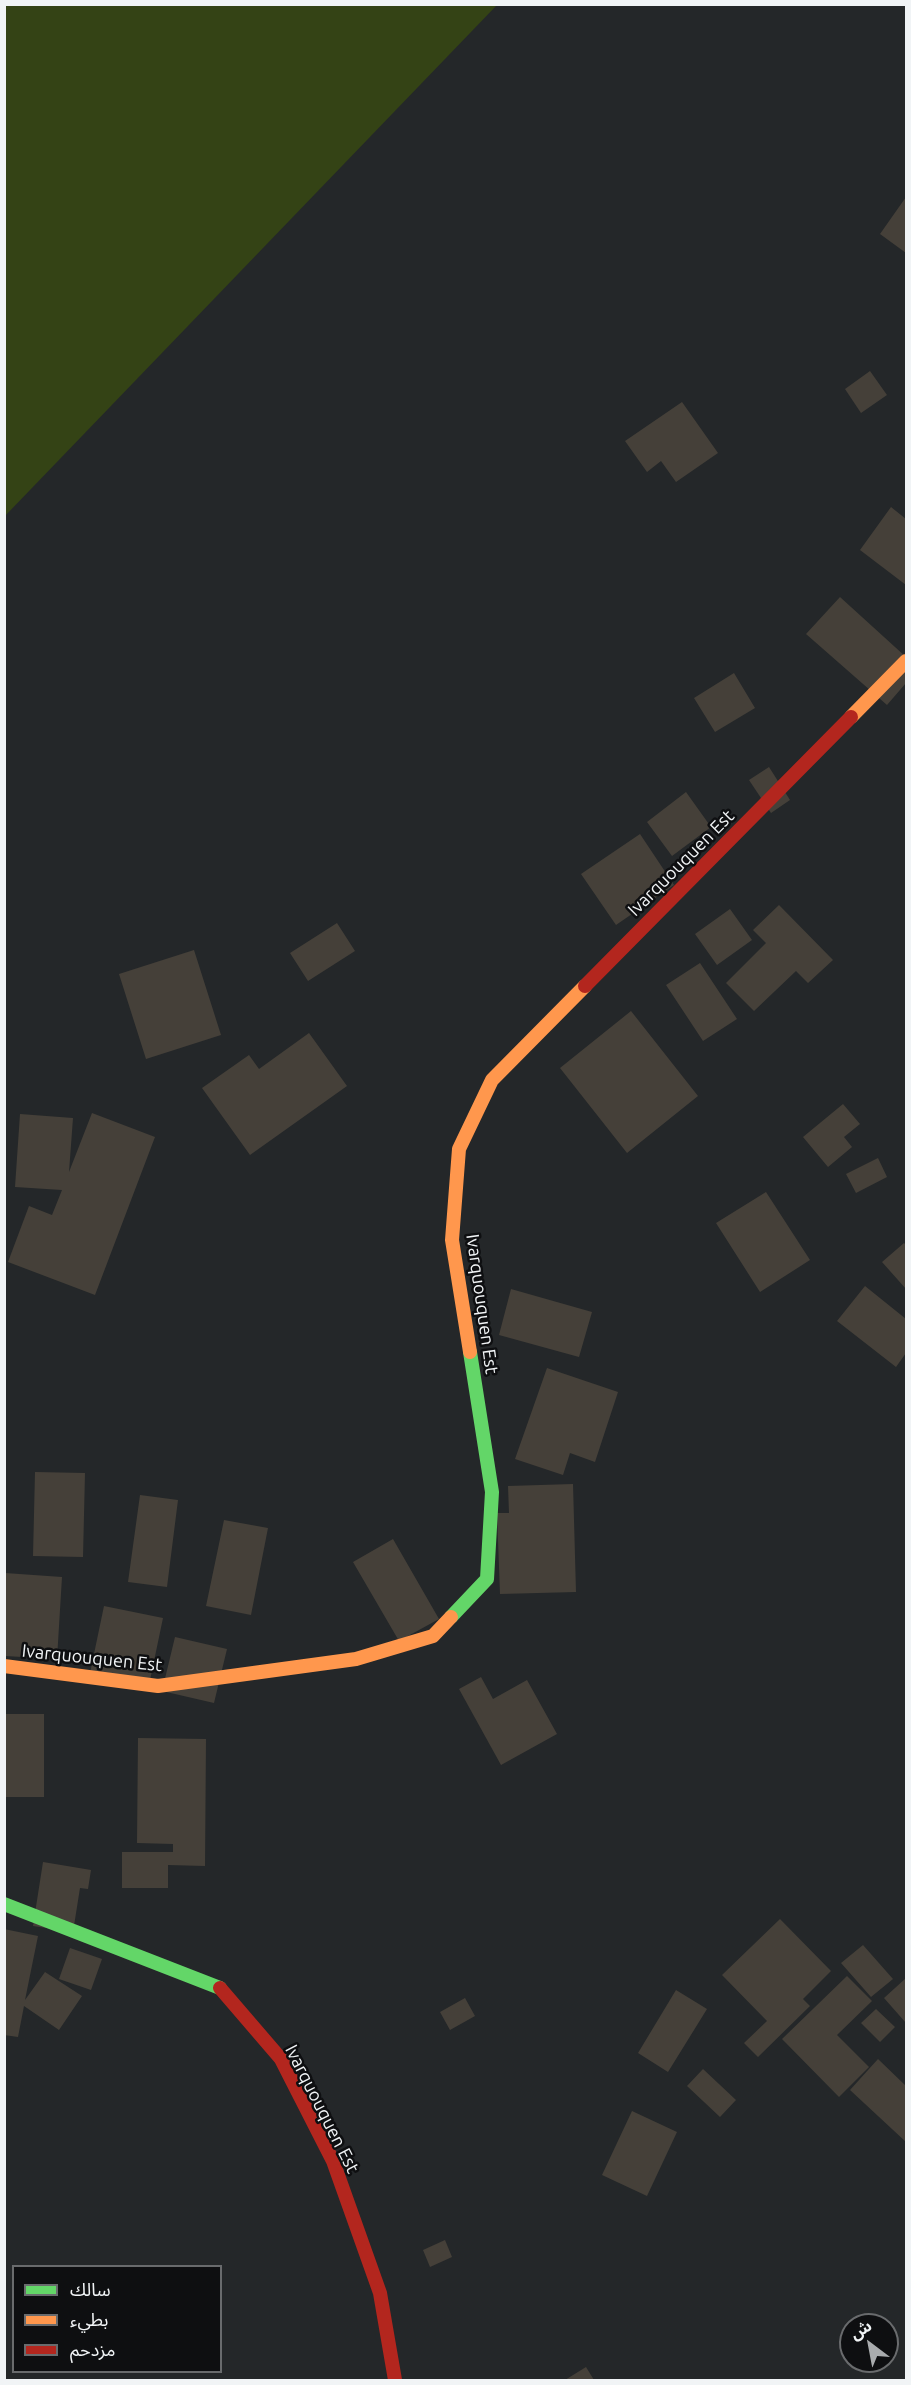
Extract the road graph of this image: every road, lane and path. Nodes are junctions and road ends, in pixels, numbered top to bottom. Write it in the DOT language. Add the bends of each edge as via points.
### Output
graph roads {
  1 [pos="906,661"];
  2 [pos="4,1666"];
  3 [pos="4,1904"];
  4 [pos="395,2380"];
  1 -- 2 [label="street, Ivarquouquen Est" via="492,1080 459,1149 452,1240 492,1492 487,1579 433,1636 356,1659 158,1686"];
  3 -- 4 [label="street, Ivarquouquen Est" via="218,1986 280,2059 333,2162 380,2293"];
}
